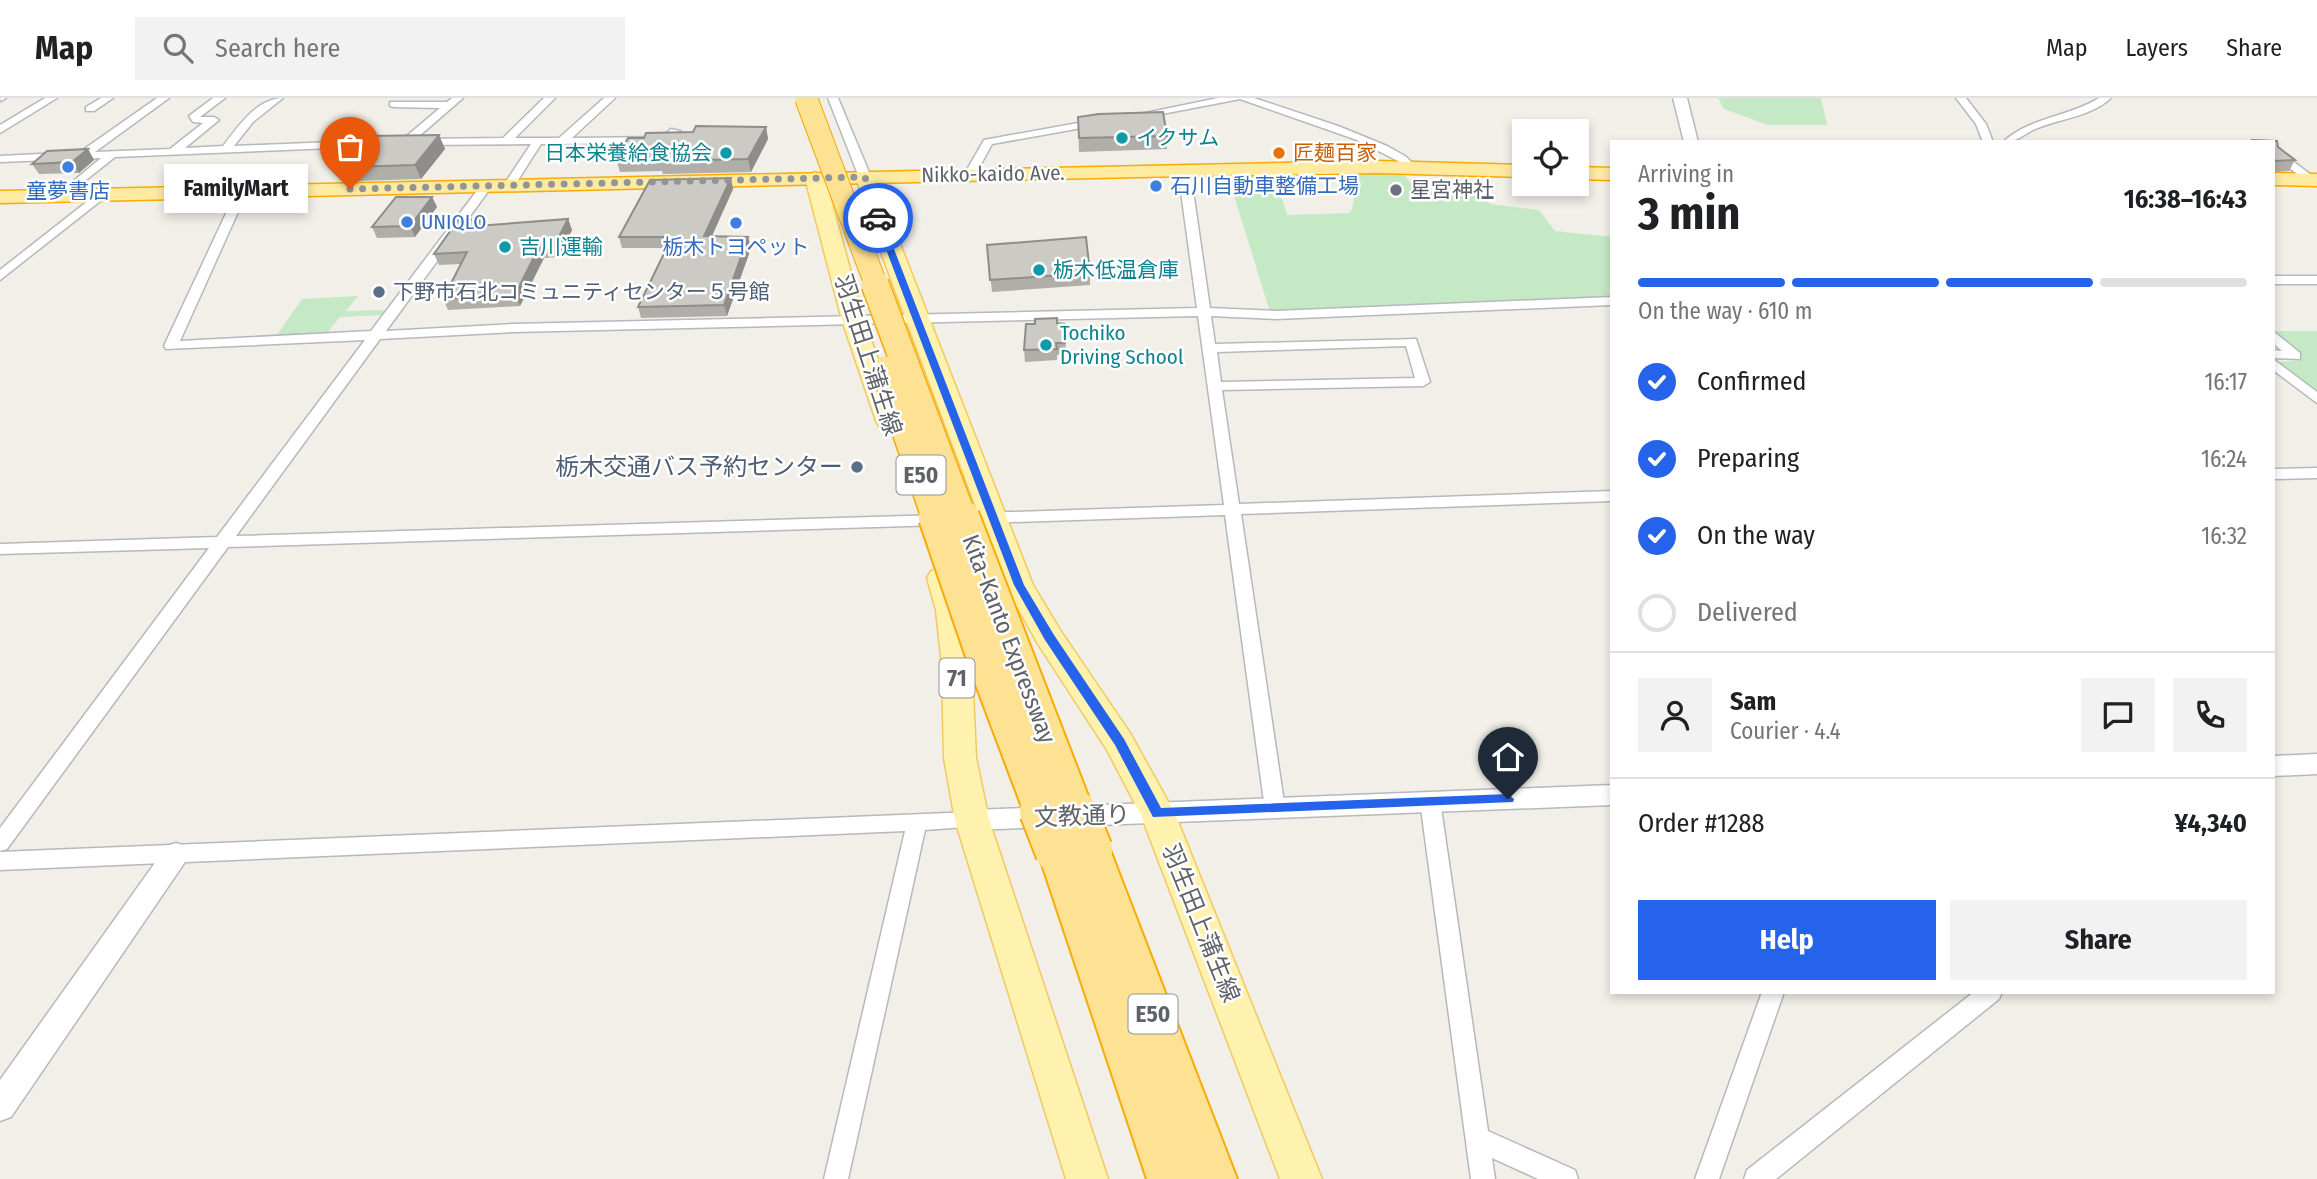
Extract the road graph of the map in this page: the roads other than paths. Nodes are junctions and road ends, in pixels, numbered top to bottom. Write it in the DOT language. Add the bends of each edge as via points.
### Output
graph roads {
  1 [pos="52,98"];
  2 [pos="108,98"];
  3 [pos="164,98"];
  4 [pos="220,98"];
  5 [pos="278,98"];
  6 [pos="551,98"];
  7 [pos="610,98"];
  8 [pos="788,98"];
  9 [pos="806,98"];
  10 [pos="832,98"];
  11 [pos="1235,98"];
  12 [pos="1244,98"];
  13 [pos="1681,98"];
  14 [pos="1961,98"];
  15 [pos="2106,98"];
  16 [pos="454,101"];
  17 [pos="394,104"];
  18 [pos="90,109"];
  19 [pos="1125,118"];
  20 [pos="1112,120"];
  21 [pos="0,130"];
  22 [pos="674,131"];
  23 [pos="1691,140"];
  24 [pos="1988,140"];
  25 [pos="2011,140"];
  26 [pos="506,141"];
  27 [pos="538,141"];
  28 [pos="562,141"];
  29 [pos="406,142"];
  30 [pos="227,148"];
  31 [pos="174,151"];
  32 [pos="2275,151"];
  33 [pos="113,154"];
  34 [pos="83,155"];
  35 [pos="0,159"];
  36 [pos="1412,168"];
  37 [pos="1184,170"];
  38 [pos="1512,171"];
  39 [pos="1589,173"];
  40 [pos="1610,174"];
  41 [pos="970,175"];
  42 [pos="865,177"];
  43 [pos="815,178"];
  44 [pos="2275,179"];
  45 [pos="2314,180"];
  46 [pos="486,186"];
  47 [pos="509,186"];
  48 [pos="241,192"];
  49 [pos="102,195"];
  50 [pos="62,196"];
  51 [pos="0,197"];
  52 [pos="0,276"];
  53 [pos="2317,279"];
  54 [pos="2275,280"];
  55 [pos="1609,305"];
  56 [pos="1204,312"];
  57 [pos="917,318"];
  58 [pos="853,320"];
  59 [pos="377,334"];
  60 [pos="2275,337"];
  61 [pos="1209,348"];
  62 [pos="2275,354"];
  63 [pos="2275,365"];
  64 [pos="1214,386"];
  65 [pos="2317,399"];
  66 [pos="2317,472"];
  67 [pos="2275,474"];
  68 [pos="1610,496"];
  69 [pos="1231,510"];
  70 [pos="992,518"];
  71 [pos="923,521"];
  72 [pos="224,544"];
  73 [pos="0,549"];
  74 [pos="2317,764"];
  75 [pos="2275,766"];
  76 [pos="1610,795"];
  77 [pos="1430,802"];
  78 [pos="1275,809"];
  79 [pos="1158,814"];
  80 [pos="972,820"];
  81 [pos="917,822"];
  82 [pos="0,843"];
  83 [pos="1074,851"];
  84 [pos="176,855"];
  85 [pos="0,860"];
  86 [pos="1772,994"];
  87 [pos="1988,994"];
  88 [pos="0,1106"];
  89 [pos="1477,1138"];
  90 [pos="836,1179"];
  91 [pos="1087,1179"];
  92 [pos="1171,1179"];
  93 [pos="1213,1179"];
  94 [pos="1301,1179"];
  95 [pos="1483,1179"];
  96 [pos="1566,1179"];
  97 [pos="1707,1179"];
  98 [pos="1756,1179"];
  1 -- 21 [label="street"];
  2 -- 18 [label="street"];
  3 -- 34 [label="street"];
  4 -- 31 [label="street" via="194,116 214,120"];
  5 -- 30 [label="street" via="249,120"];
  6 -- 26 [label="street"];
  7 -- 28 [label="street"];
  8 -- 83 [label="highway, Kita-Kanto Expressway / E50, bridge" via="987,666"];
  9 -- 83 [label="highway, Kita-Kanto Expressway / E50, bridge" via="1016,663"];
  10 -- 42 [label="street"];
  11 -- 19 [label="street"];
  12 -- 36 [label="street" via="1386,148"];
  13 -- 23 [label="street"];
  14 -- 24 [label="street"];
  15 -- 25 [label="street"];
  16 -- 17 [label="street"];
  16 -- 29 [label="street"];
  20 -- 41 [label="street" via="988,142"];
  22 -- 28 [label="street" via="665,140"];
  26 -- 27 [label="street"];
  26 -- 29 [label="street"];
  27 -- 28 [label="street"];
  27 -- 47 [label="street"];
  29 -- 30 [label="street"];
  30 -- 31 [label="street"];
  31 -- 33 [label="street"];
  32 -- 45 [label="street"];
  33 -- 34 [label="street"];
  33 -- 50 [label="street"];
  34 -- 35 [label="street"];
  36 -- 37 [label="highway, Nikko-kaido Ave."];
  36 -- 38 [label="highway, Nikko-kaido Ave."];
  37 -- 41 [label="highway, Nikko-kaido Ave."];
  37 -- 56 [label="street"];
  39 -- 40 [label="highway"];
  41 -- 42 [label="highway, Nikko-kaido Ave."];
  42 -- 43 [label="highway, Nikko-kaido Ave."];
  42 -- 57 [label="main road, 羽生田上蒲生線"];
  43 -- 47 [label="highway, Nikko-kaido Ave."];
  43 -- 58 [label="main road, 羽生田上蒲生線 / 71"];
  44 -- 45 [label="highway"];
  46 -- 47 [label="highway, Nikko-kaido Ave."];
  46 -- 48 [label="highway, Nikko-kaido Ave."];
  46 -- 59 [label="street"];
  48 -- 49 [label="highway, Nikko-kaido Ave."];
  48 -- 59 [label="street" via="171,345"];
  49 -- 50 [label="highway, Nikko-kaido Ave."];
  49 -- 52 [label="street"];
  50 -- 51 [label="highway, Nikko-kaido Ave."];
  53 -- 54 [label="street"];
  55 -- 56 [label="street"];
  56 -- 57 [label="street"];
  56 -- 61 [label="street"];
  57 -- 58 [label="street"];
  57 -- 70 [label="main road, 羽生田上蒲生線"];
  58 -- 59 [label="street"];
  58 -- 71 [label="main road, 羽生田上蒲生線 / 71"];
  59 -- 72 [label="street"];
  60 -- 62 [label="street" via="2295,356"];
  61 -- 64 [label="street"];
  61 -- 64 [label="street" via="1411,342 1423,382"];
  63 -- 65 [label="street"];
  64 -- 69 [label="street"];
  66 -- 67 [label="street"];
  68 -- 69 [label="street"];
  69 -- 70 [label="street"];
  69 -- 78 [label="street"];
  70 -- 71 [label="street"];
  70 -- 79 [label="main road, 羽生田上蒲生線" via="1031,608 1119,742"];
  71 -- 72 [label="street"];
  71 -- 80 [label="main road, 羽生田上蒲生線 / 71" via="951,610 960,758"];
  72 -- 73 [label="street"];
  72 -- 82 [label="street"];
  74 -- 75 [label="street"];
  76 -- 77 [label="street, 文教通り"];
  77 -- 78 [label="street, 文教通り"];
  77 -- 89 [label="street"];
  78 -- 79 [label="street, 文教通り"];
  79 -- 80 [label="street, 文教通り"];
  79 -- 94 [label="main road, 羽生田上蒲生線"];
  80 -- 81 [label="street"];
  80 -- 91 [label="main road, 羽生田上蒲生線 / 71"];
  81 -- 84 [label="street"];
  81 -- 90 [label="street"];
  83 -- 92 [label="highway, Kita-Kanto Expressway / E50"];
  83 -- 93 [label="highway, Kita-Kanto Expressway / E50"];
  84 -- 85 [label="street"];
  84 -- 88 [label="street"];
  86 -- 97 [label="street"];
  87 -- 98 [label="street"];
  89 -- 95 [label="street"];
  89 -- 96 [label="street"];
}
